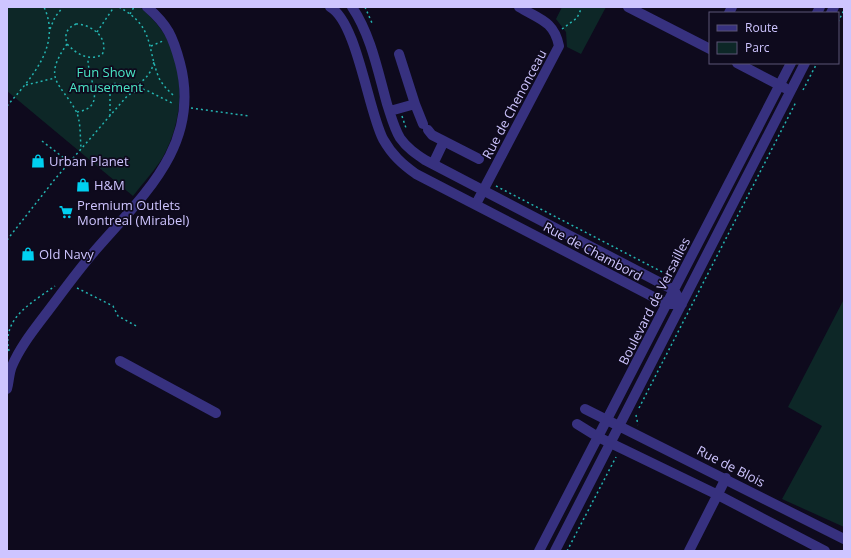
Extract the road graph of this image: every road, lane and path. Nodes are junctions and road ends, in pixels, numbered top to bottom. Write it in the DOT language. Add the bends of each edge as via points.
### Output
graph roads {
  1 [pos="44,7"];
  2 [pos="63,7"];
  3 [pos="114,7"];
  4 [pos="119,7"];
  5 [pos="134,7"];
  6 [pos="147,7"];
  7 [pos="330,7"];
  8 [pos="352,7"];
  9 [pos="520,7"];
  10 [pos="582,7"];
  11 [pos="628,7"];
  12 [pos="844,10"];
  13 [pos="130,14"];
  14 [pos="839,20"];
  15 [pos="50,30"];
  16 [pos="97,32"];
  17 [pos="556,33"];
  18 [pos="173,37"];
  19 [pos="67,44"];
  20 [pos="151,46"];
  21 [pos="709,48"];
  22 [pos="399,54"];
  23 [pos="88,58"];
  24 [pos="154,60"];
  25 [pos="739,64"];
  26 [pos="790,64"];
  27 [pos="805,64"];
  28 [pos="816,64"];
  29 [pos="55,78"];
  30 [pos="779,85"];
  31 [pos="24,86"];
  32 [pos="805,86"];
  33 [pos="792,91"];
  34 [pos="797,101"];
  35 [pos="414,104"];
  36 [pos="7,106"];
  37 [pos="184,107"];
  38 [pos="77,112"];
  39 [pos="390,112"];
  40 [pos="110,116"];
  41 [pos="249,116"];
  42 [pos="42,141"];
  43 [pos="444,141"];
  44 [pos="81,148"];
  45 [pos="479,159"];
  46 [pos="69,162"];
  47 [pos="433,164"];
  48 [pos="494,185"];
  49 [pos="484,190"];
  50 [pos="476,204"];
  51 [pos="7,240"];
  52 [pos="671,276"];
  53 [pos="674,290"];
  54 [pos="667,304"];
  55 [pos="682,304"];
  56 [pos="120,361"];
  57 [pos="9,372"];
  58 [pos="7,390"];
  59 [pos="643,403"];
  60 [pos="585,408"];
  61 [pos="216,412"];
  62 [pos="606,419"];
  63 [pos="577,424"];
  64 [pos="620,426"];
  65 [pos="598,437"];
  66 [pos="612,443"];
  67 [pos="615,458"];
  68 [pos="726,478"];
  69 [pos="718,495"];
  70 [pos="844,539"];
  71 [pos="539,551"];
  72 [pos="555,551"];
  73 [pos="567,551"];
  74 [pos="689,551"];
  75 [pos="826,551"];
  1 -- 15 [label="path"];
  2 -- 15 [label="path"];
  3 -- 16 [label="path"];
  4 -- 13 [label="path"];
  5 -- 13 [label="path"];
  6 -- 18 [label="street"];
  7 -- 50 [label="street, Rue de Chambord" via="345,25 382,137 395,158 416,174"];
  8 -- 39 [label="street, Rue de Chambord" via="367,38"];
  9 -- 17 [label="street" via="549,24"];
  10 -- 17 [label="path" via="577,18"];
  11 -- 21 [label="street"];
  12 -- 14 [label="path"];
  13 -- 20 [label="path" via="143,28"];
  15 -- 31 [label="path" via="45,55"];
  16 -- 19 [label="path" via="84,24 76,24 69,27 66,32"];
  16 -- 23 [label="path" via="104,51 102,55"];
  17 -- 49 [label="street, Rue de Chenonceau" via="559,46"];
  18 -- 20 [label="path"];
  18 -- 37 [label="street" via="185,90"];
  19 -- 23 [label="path"];
  19 -- 29 [label="path" via="58,59"];
  20 -- 24 [label="path"];
  22 -- 35 [label="street"];
  23 -- 38 [label="path" via="95,93 94,101 90,108"];
  24 -- 37 [label="path" via="164,86"];
  24 -- 40 [label="path" via="152,70 139,83 131,86 111,84"];
  25 -- 30 [label="street"];
  26 -- 30 [label="street, Boulevard de Versailles"];
  27 -- 33 [label="street, Boulevard de Versailles"];
  28 -- 32 [label="path"];
  29 -- 31 [label="path"];
  29 -- 38 [label="path" via="58,88"];
  30 -- 33 [label="street"];
  30 -- 53 [label="street, Boulevard de Versailles"];
  31 -- 36 [label="path"];
  33 -- 55 [label="street, Boulevard de Versailles"];
  34 -- 59 [label="path"];
  35 -- 39 [label="street"];
  35 -- 43 [label="street" via="426,127"];
  37 -- 40 [label="path" via="141,89 128,95"];
  37 -- 41 [label="path"];
  37 -- 57 [label="street" via="175,145 156,180 68,284 29,337"];
  38 -- 44 [label="path"];
  39 -- 47 [label="street, Rue de Chambord" via="405,144"];
  40 -- 44 [label="path"];
  42 -- 46 [label="path"];
  43 -- 45 [label="street"];
  43 -- 47 [label="street"];
  44 -- 46 [label="path"];
  46 -- 51 [label="path"];
  47 -- 49 [label="street, Rue de Chambord"];
  48 -- 52 [label="path, Rue de Chambord"];
  49 -- 50 [label="street, Rue de Chenonceau"];
  49 -- 53 [label="street, Rue de Chambord"];
  50 -- 54 [label="street, Rue de Chambord"];
  53 -- 54 [label="street, Boulevard de Versailles"];
  53 -- 55 [label="street"];
  54 -- 55 [label="street, Rue de Chambord"];
  54 -- 62 [label="street, Boulevard de Versailles"];
  55 -- 64 [label="street, Boulevard de Versailles"];
  56 -- 61 [label="street"];
  57 -- 58 [label="street"];
  60 -- 62 [label="street, Rue de Blois"];
  62 -- 64 [label="street, Rue de Blois"];
  62 -- 65 [label="street, Boulevard de Versailles"];
  63 -- 65 [label="street"];
  64 -- 66 [label="street, Boulevard de Versailles"];
  64 -- 68 [label="street, Rue de Blois"];
  65 -- 66 [label="street"];
  65 -- 71 [label="street, Boulevard de Versailles"];
  66 -- 69 [label="street"];
  66 -- 72 [label="street, Boulevard de Versailles"];
  67 -- 73 [label="path"];
  68 -- 69 [label="street"];
  68 -- 70 [label="street, Rue de Blois"];
  69 -- 74 [label="street"];
  69 -- 75 [label="street"];
}
